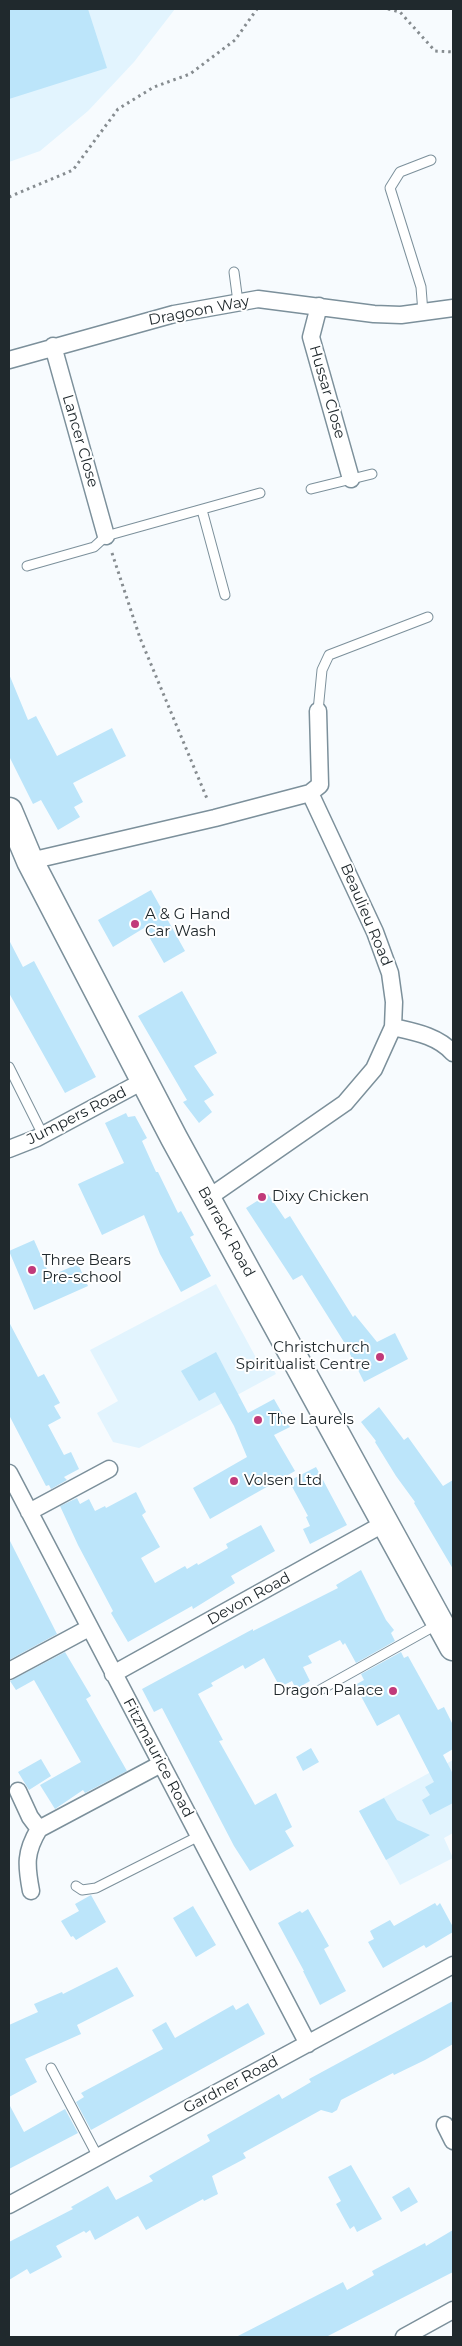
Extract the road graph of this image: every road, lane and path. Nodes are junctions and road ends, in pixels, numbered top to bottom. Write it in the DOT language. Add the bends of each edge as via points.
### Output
graph roads {
  1 [pos="257,9"];
  2 [pos="388,9"];
  3 [pos="453,52"];
  4 [pos="431,160"];
  5 [pos="9,197"];
  6 [pos="234,272"];
  7 [pos="238,302"];
  8 [pos="319,306"];
  9 [pos="453,308"];
  10 [pos="423,313"];
  11 [pos="53,346"];
  12 [pos="9,360"];
  13 [pos="372,474"];
  14 [pos="351,479"];
  15 [pos="311,489"];
  16 [pos="260,493"];
  17 [pos="202,510"];
  18 [pos="106,536"];
  19 [pos="27,566"];
  20 [pos="225,595"];
  21 [pos="428,617"];
  22 [pos="318,711"];
  23 [pos="310,793"];
  24 [pos="215,818"];
  25 [pos="10,820"];
  26 [pos="30,861"];
  27 [pos="393,1027"];
  28 [pos="453,1053"];
  29 [pos="9,1067"];
  30 [pos="146,1080"];
  31 [pos="43,1135"];
  32 [pos="9,1150"];
  33 [pos="208,1198"];
  34 [pos="109,1468"];
  35 [pos="9,1473"];
  36 [pos="29,1512"];
  37 [pos="385,1523"];
  38 [pos="89,1628"];
  39 [pos="448,1633"];
  40 [pos="9,1671"];
  41 [pos="113,1674"];
  42 [pos="320,1690"];
  43 [pos="162,1764"];
  44 [pos="18,1791"];
  45 [pos="39,1829"];
  46 [pos="199,1836"];
  47 [pos="76,1886"];
  48 [pos="31,1891"];
  49 [pos="453,1964"];
  50 [pos="308,2044"];
  51 [pos="51,2068"];
  52 [pos="445,2125"];
  53 [pos="453,2141"];
  54 [pos="98,2157"];
  55 [pos="9,2204"];
  56 [pos="453,2310"];
  57 [pos="404,2337"];
  1 -- 5 [label="path" via="235,40 190,74 154,87 118,109 72,170"];
  2 -- 3 [label="path" via="400,12 435,51"];
  4 -- 10 [label="lane" via="400,172 390,188 421,287"];
  6 -- 7 [label="lane"];
  7 -- 8 [label="street, Dragoon Way" via="258,299"];
  7 -- 11 [label="street, Dragoon Way" via="174,314"];
  8 -- 10 [label="street, Dragoon Way" via="374,314"];
  8 -- 14 [label="street, Hussar Close" via="311,337"];
  9 -- 10 [label="street, Dragoon Way"];
  11 -- 12 [label="street, Dragoon Way"];
  11 -- 18 [label="street, Lancer Close"];
  13 -- 14 [label="lane"];
  14 -- 15 [label="lane"];
  16 -- 17 [label="lane"];
  17 -- 18 [label="lane"];
  17 -- 20 [label="lane"];
  18 -- 19 [label="lane" via="94,547"];
  18 -- 24 [label="path" via="140,638"];
  21 -- 22 [label="lane" via="329,656 322,670"];
  22 -- 23 [label="street" via="320,785"];
  23 -- 24 [label="street"];
  23 -- 27 [label="street, Beaulieu Road" via="390,973"];
  24 -- 26 [label="street"];
  25 -- 26 [label="main road, Barrack Road"];
  26 -- 30 [label="main road, Barrack Road"];
  27 -- 28 [label="street" via="422,1033 446,1045"];
  27 -- 33 [label="street, Beaulieu Road" via="374,1069 345,1103"];
  29 -- 31 [label="lane"];
  30 -- 31 [label="street, Jumpers Road"];
  30 -- 33 [label="main road, Barrack Road"];
  31 -- 32 [label="street, Jumpers Road"];
  33 -- 37 [label="main road, Barrack Road"];
  34 -- 36 [label="street"];
  35 -- 36 [label="street, Fitzmaurice Road"];
  36 -- 38 [label="street, Fitzmaurice Road"];
  37 -- 39 [label="main road, Barrack Road"];
  37 -- 41 [label="street, Devon Road"];
  38 -- 40 [label="street"];
  38 -- 41 [label="street, Fitzmaurice Road"];
  39 -- 42 [label="lane"];
  41 -- 43 [label="street, Fitzmaurice Road"];
  43 -- 45 [label="street"];
  43 -- 46 [label="street, Fitzmaurice Road"];
  44 -- 45 [label="street"];
  45 -- 48 [label="street" via="30,1845 26,1866"];
  46 -- 47 [label="lane" via="96,1888 82,1890"];
  46 -- 50 [label="street, Fitzmaurice Road"];
  49 -- 50 [label="street, Gardner Road"];
  50 -- 54 [label="street, Gardner Road"];
  51 -- 54 [label="lane"];
  52 -- 53 [label="street"];
  54 -- 55 [label="street, Gardner Road"];
  56 -- 57 [label="street"];
}
